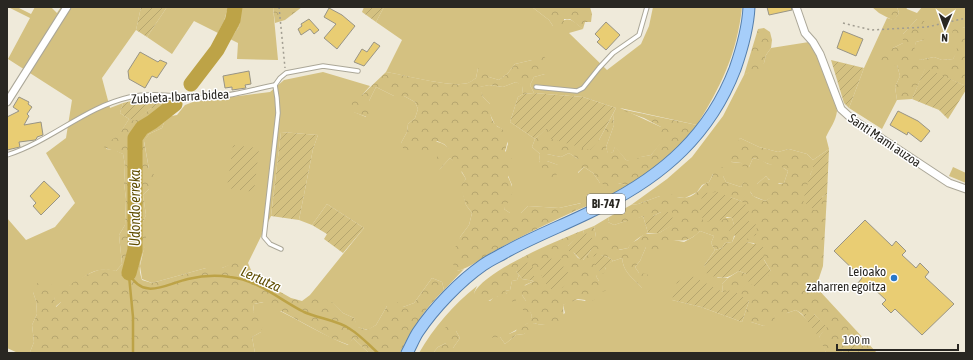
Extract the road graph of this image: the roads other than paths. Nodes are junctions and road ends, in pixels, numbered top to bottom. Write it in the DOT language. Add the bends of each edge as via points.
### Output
graph roads {
  1 [pos="66,7"];
  2 [pos="646,7"];
  3 [pos="749,7"];
  4 [pos="755,7"];
  5 [pos="796,7"];
  6 [pos="358,71"];
  7 [pos="275,85"];
  8 [pos="536,87"];
  9 [pos="7,102"];
  10 [pos="7,155"];
  11 [pos="966,189"];
  12 [pos="281,249"];
  13 [pos="407,353"];
  14 [pos="414,353"];
  1 -- 9 [label="street"];
  2 -- 8 [label="lane" via="639,35 613,53 584,88 577,91"];
  3 -- 13 [label="main road, BI-747" via="739,57 723,96 699,134 680,154 659,172 610,202 483,264 438,307 418,332"];
  4 -- 14 [label="main road, BI-747" via="746,58 732,92 708,132 690,153 651,186 595,217 515,254 482,274 442,312"];
  5 -- 11 [label="street, Santi Mami auzoa" via="805,33 820,54 840,109 949,183"];
  6 -- 7 [label="lane" via="323,66 286,73"];
  7 -- 10 [label="lane, Zubieta-Ibarra bidea" via="201,98 168,95 131,97 96,109 38,143"];
  7 -- 12 [label="lane" via="278,113 264,237 270,244"];
}
